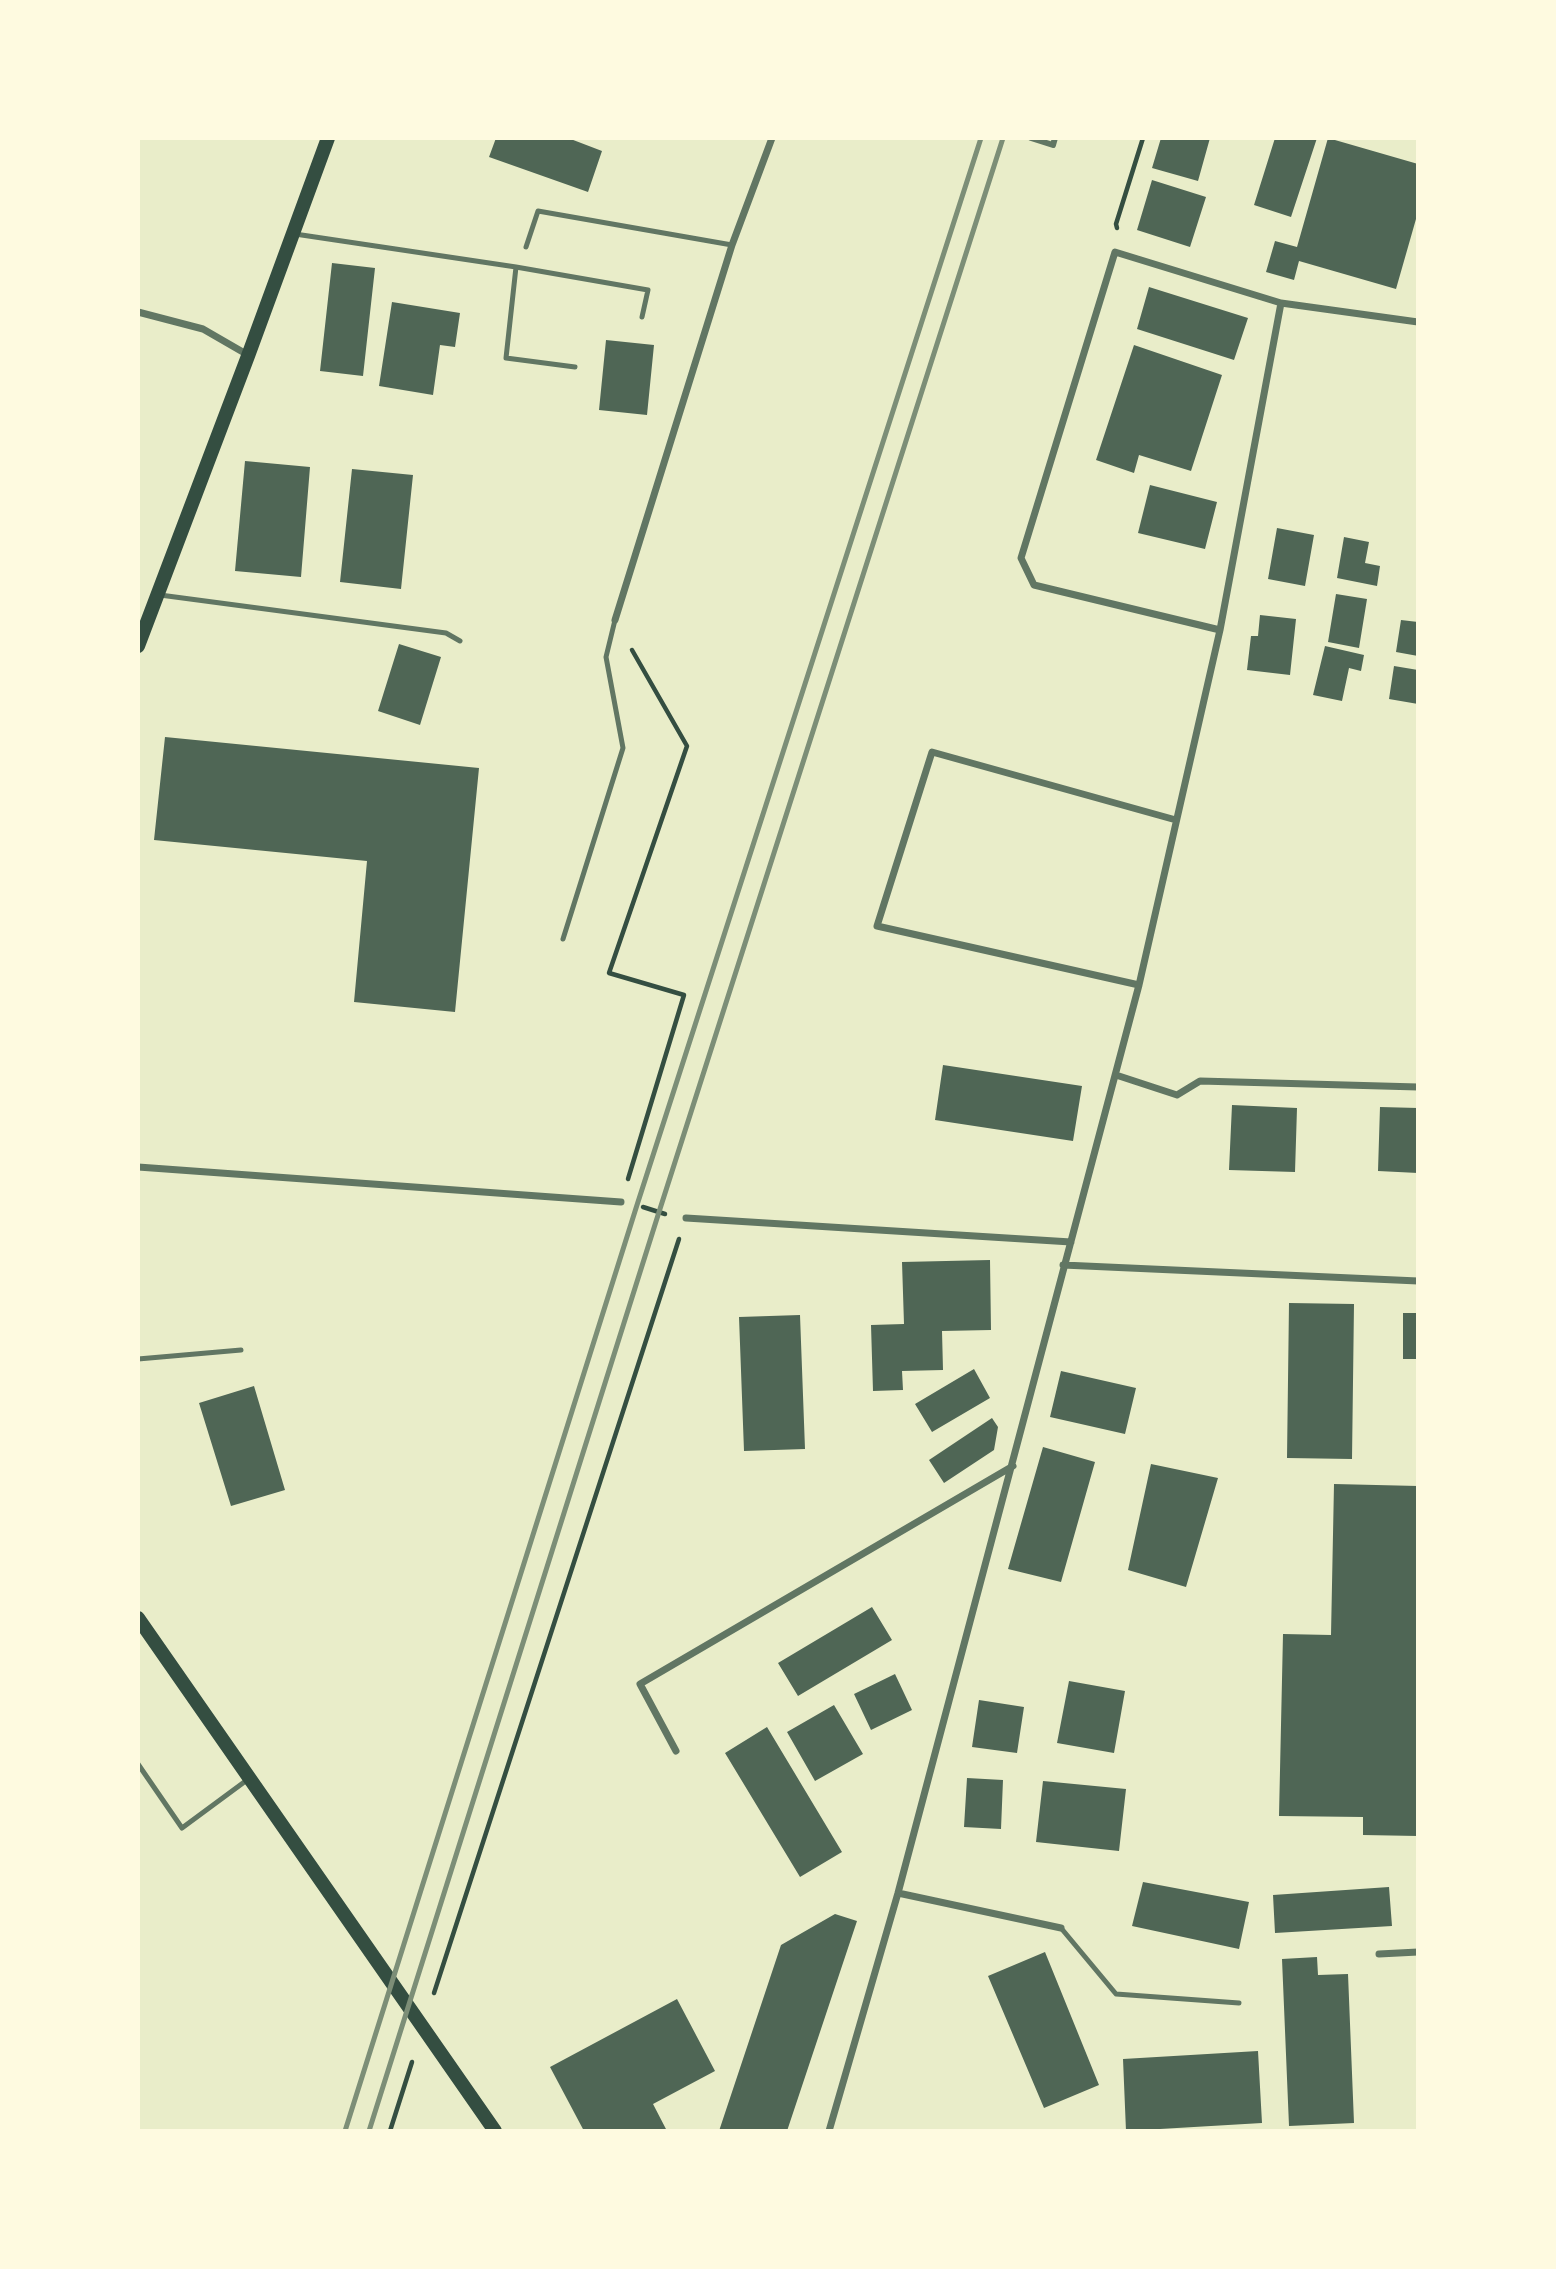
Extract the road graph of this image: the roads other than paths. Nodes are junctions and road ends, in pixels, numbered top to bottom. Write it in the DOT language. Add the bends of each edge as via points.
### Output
graph roads {
  1 [pos="328,138"];
  2 [pos="772,138"];
  3 [pos="1031,138"];
  4 [pos="1055,138"];
  5 [pos="292,234"];
  6 [pos="732,245"];
  7 [pos="526,247"];
  8 [pos="516,267"];
  9 [pos="1281,303"];
  10 [pos="138,312"];
  11 [pos="642,317"];
  12 [pos="1418,322"];
  13 [pos="248,356"];
  14 [pos="575,367"];
  15 [pos="156,594"];
  16 [pos="615,620"];
  17 [pos="1220,629"];
  18 [pos="460,641"];
  19 [pos="138,646"];
  20 [pos="1176,821"];
  21 [pos="563,939"];
  22 [pos="1139,985"];
  23 [pos="1116,1074"];
  24 [pos="1418,1087"];
  25 [pos="138,1167"];
  26 [pos="621,1202"];
  27 [pos="686,1218"];
  28 [pos="1071,1242"];
  29 [pos="1063,1265"];
  30 [pos="1418,1281"];
  31 [pos="241,1350"];
  32 [pos="138,1359"];
  33 [pos="1013,1466"];
  34 [pos="138,1618"];
  35 [pos="676,1751"];
  36 [pos="138,1764"];
  37 [pos="250,1779"];
  38 [pos="898,1893"];
  39 [pos="1061,1928"];
  40 [pos="1418,1952"];
  41 [pos="1379,1954"];
  42 [pos="1239,2003"];
  43 [pos="495,2131"];
  44 [pos="829,2131"];
  1 -- 5 [label="main road"];
  2 -- 6 [label="street"];
  3 -- 4 [label="street" via="1053,145"];
  5 -- 8 [label="lane"];
  5 -- 13 [label="main road"];
  6 -- 7 [label="lane" via="538,211"];
  6 -- 16 [label="street"];
  8 -- 11 [label="lane" via="648,290"];
  8 -- 14 [label="lane" via="506,358"];
  9 -- 12 [label="street"];
  9 -- 17 [label="street"];
  9 -- 17 [label="street" via="1115,252 1021,558 1034,585"];
  10 -- 13 [label="street" via="202,329"];
  13 -- 15 [label="main road"];
  15 -- 18 [label="lane" via="446,633"];
  15 -- 19 [label="main road"];
  16 -- 21 [label="lane" via="606,657 623,748"];
  17 -- 20 [label="street"];
  20 -- 22 [label="street"];
  20 -- 22 [label="street" via="932,752 877,926"];
  22 -- 23 [label="street"];
  23 -- 24 [label="street" via="1177,1095 1200,1081"];
  23 -- 28 [label="street"];
  25 -- 26 [label="street"];
  27 -- 28 [label="street"];
  28 -- 29 [label="street"];
  29 -- 30 [label="street"];
  29 -- 33 [label="street"];
  31 -- 32 [label="lane"];
  33 -- 35 [label="street" via="640,1684"];
  33 -- 38 [label="street"];
  34 -- 37 [label="main road"];
  36 -- 37 [label="lane" via="182,1828"];
  37 -- 43 [label="main road"];
  38 -- 39 [label="street"];
  38 -- 44 [label="street"];
  39 -- 42 [label="lane" via="1116,1994"];
  40 -- 41 [label="street"];
}
